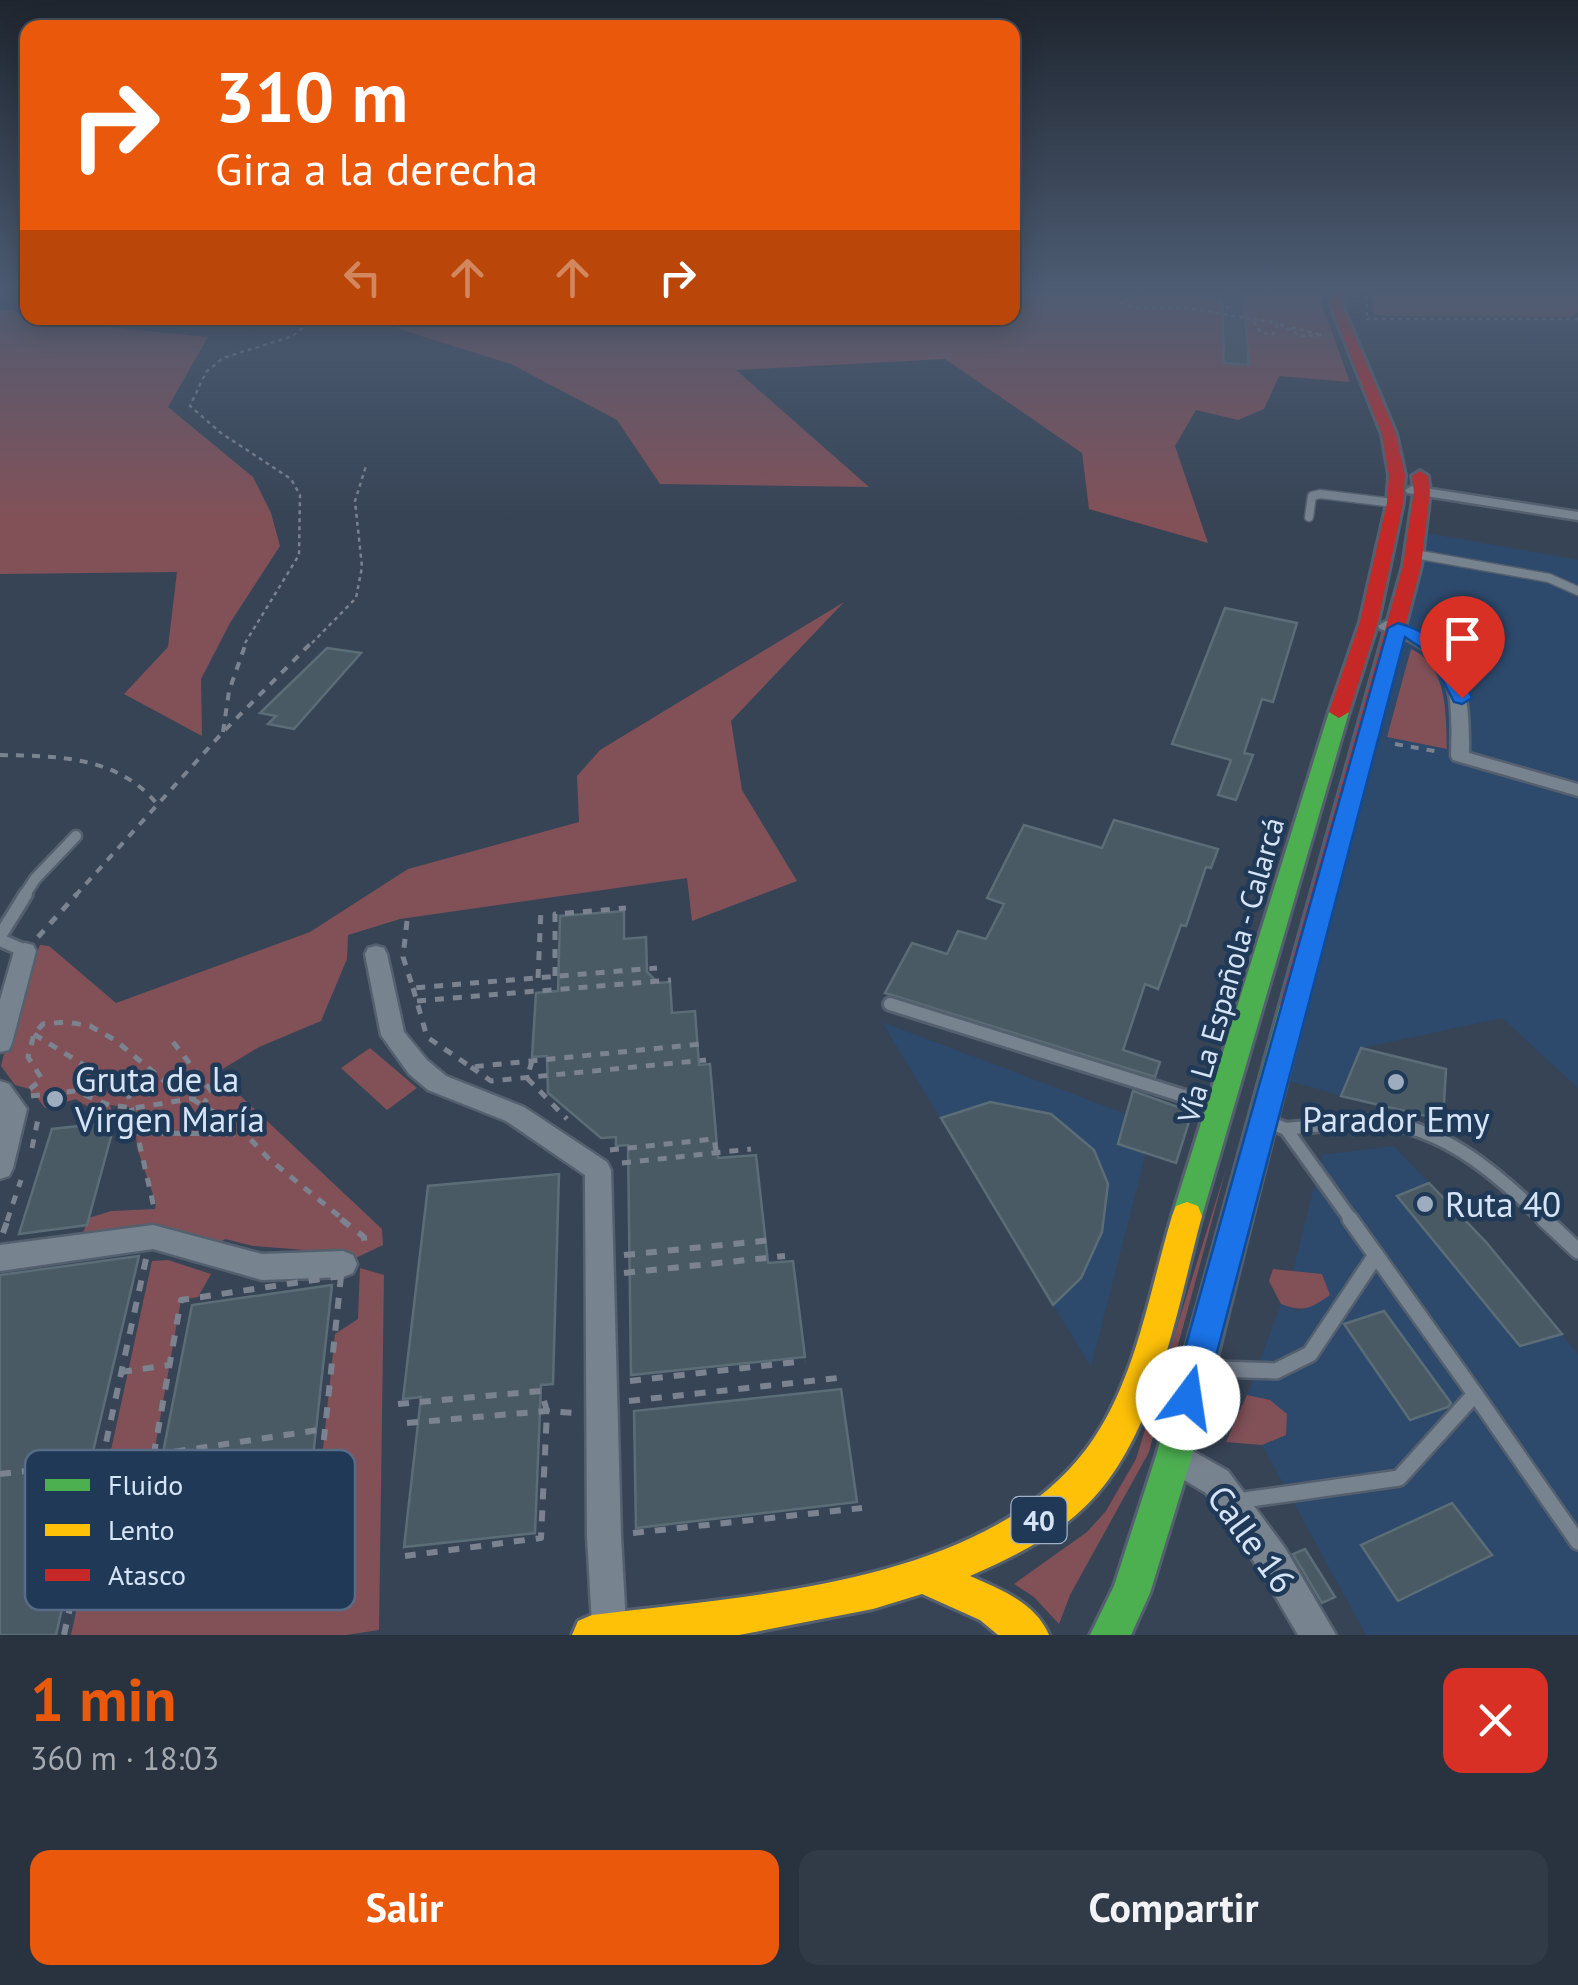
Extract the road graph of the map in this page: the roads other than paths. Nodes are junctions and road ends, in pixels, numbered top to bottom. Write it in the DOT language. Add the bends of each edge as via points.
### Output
graph roads {
  1 [pos="1361,364"];
  2 [pos="1381,364"];
  3 [pos="1396,496"];
  4 [pos="1421,499"];
  5 [pos="1578,516"];
  6 [pos="1309,517"];
  7 [pos="1414,554"];
  8 [pos="1578,591"];
  9 [pos="1369,622"];
  10 [pos="1398,628"];
  11 [pos="1578,790"];
  12 [pos="76,836"];
  13 [pos="0,938"];
  14 [pos="24,951"];
  15 [pos="376,954"];
  16 [pos="890,1004"];
  17 [pos="0,1043"];
  18 [pos="1,1094"];
  19 [pos="1242,1113"];
  20 [pos="1286,1128"];
  21 [pos="0,1168"];
  22 [pos="1578,1251"];
  23 [pos="1376,1255"];
  24 [pos="0,1258"];
  25 [pos="354,1259"];
  26 [pos="1195,1368"];
  27 [pos="1475,1394"];
  28 [pos="1174,1456"];
  29 [pos="1231,1501"];
  30 [pos="1578,1542"];
  31 [pos="924,1576"];
  32 [pos="767,1612"];
  33 [pos="601,1634"];
  34 [pos="726,1635"];
  35 [pos="1029,1635"];
  36 [pos="1110,1635"];
  37 [pos="1318,1635"];
  1 -- 3 [label="highway, Vía La Española - Calarcá / 40" via="1389,434"];
  2 -- 4 [label="highway, Vía La Española - Calarcá / 40" via="1410,436"];
  3 -- 4 [label="street"];
  3 -- 6 [label="lane" via="1320,494 1312,496"];
  3 -- 9 [label="highway, Vía La Española - Calarcá / 40"];
  4 -- 5 [label="street"];
  4 -- 7 [label="highway, Vía La Española - Calarcá / 40"];
  7 -- 8 [label="lane" via="1549,578"];
  7 -- 10 [label="highway, Vía La Española - Calarcá / 40"];
  9 -- 10 [label="street"];
  9 -- 19 [label="highway, Vía La Española - Calarcá / 40" via="1321,768"];
  10 -- 11 [label="street" via="1436,649 1450,670 1462,698 1460,756"];
  10 -- 19 [label="highway, Vía La Española - Calarcá / 40"];
  12 -- 13 [label="lane" via="35,878"];
  13 -- 14 [label="lane"];
  14 -- 17 [label="street"];
  15 -- 33 [label="street" via="393,1035 418,1067 599,1160"];
  16 -- 19 [label="lane"];
  18 -- 21 [label="street" via="14,1109"];
  19 -- 20 [label="lane"];
  19 -- 26 [label="highway, Vía La Española - Calarcá / 40"];
  19 -- 31 [label="highway, Vía La Española - Calarcá / 40" via="1121,1424 1091,1474 1050,1514 1006,1541"];
  20 -- 22 [label="lane" via="1387,1123 1442,1138 1486,1167"];
  20 -- 23 [label="lane"];
  23 -- 26 [label="lane" via="1310,1354 1276,1371"];
  23 -- 27 [label="lane"];
  24 -- 25 [label="street" via="152,1237 262,1267"];
  26 -- 28 [label="highway, Vía La Española - Calarcá / 40"];
  27 -- 29 [label="lane" via="1400,1478"];
  27 -- 30 [label="lane"];
  28 -- 29 [label="street, Calle 16" via="1217,1482"];
  28 -- 36 [label="highway, Vía La Española - Calarcá / 40" via="1132,1593"];
  29 -- 37 [label="street, Calle 16"];
  31 -- 32 [label="highway, Vía La Española - Calarcá / 40"];
  31 -- 35 [label="highway" via="981,1598"];
  32 -- 33 [label="highway, 40"];
  32 -- 34 [label="highway, 40"];
}
